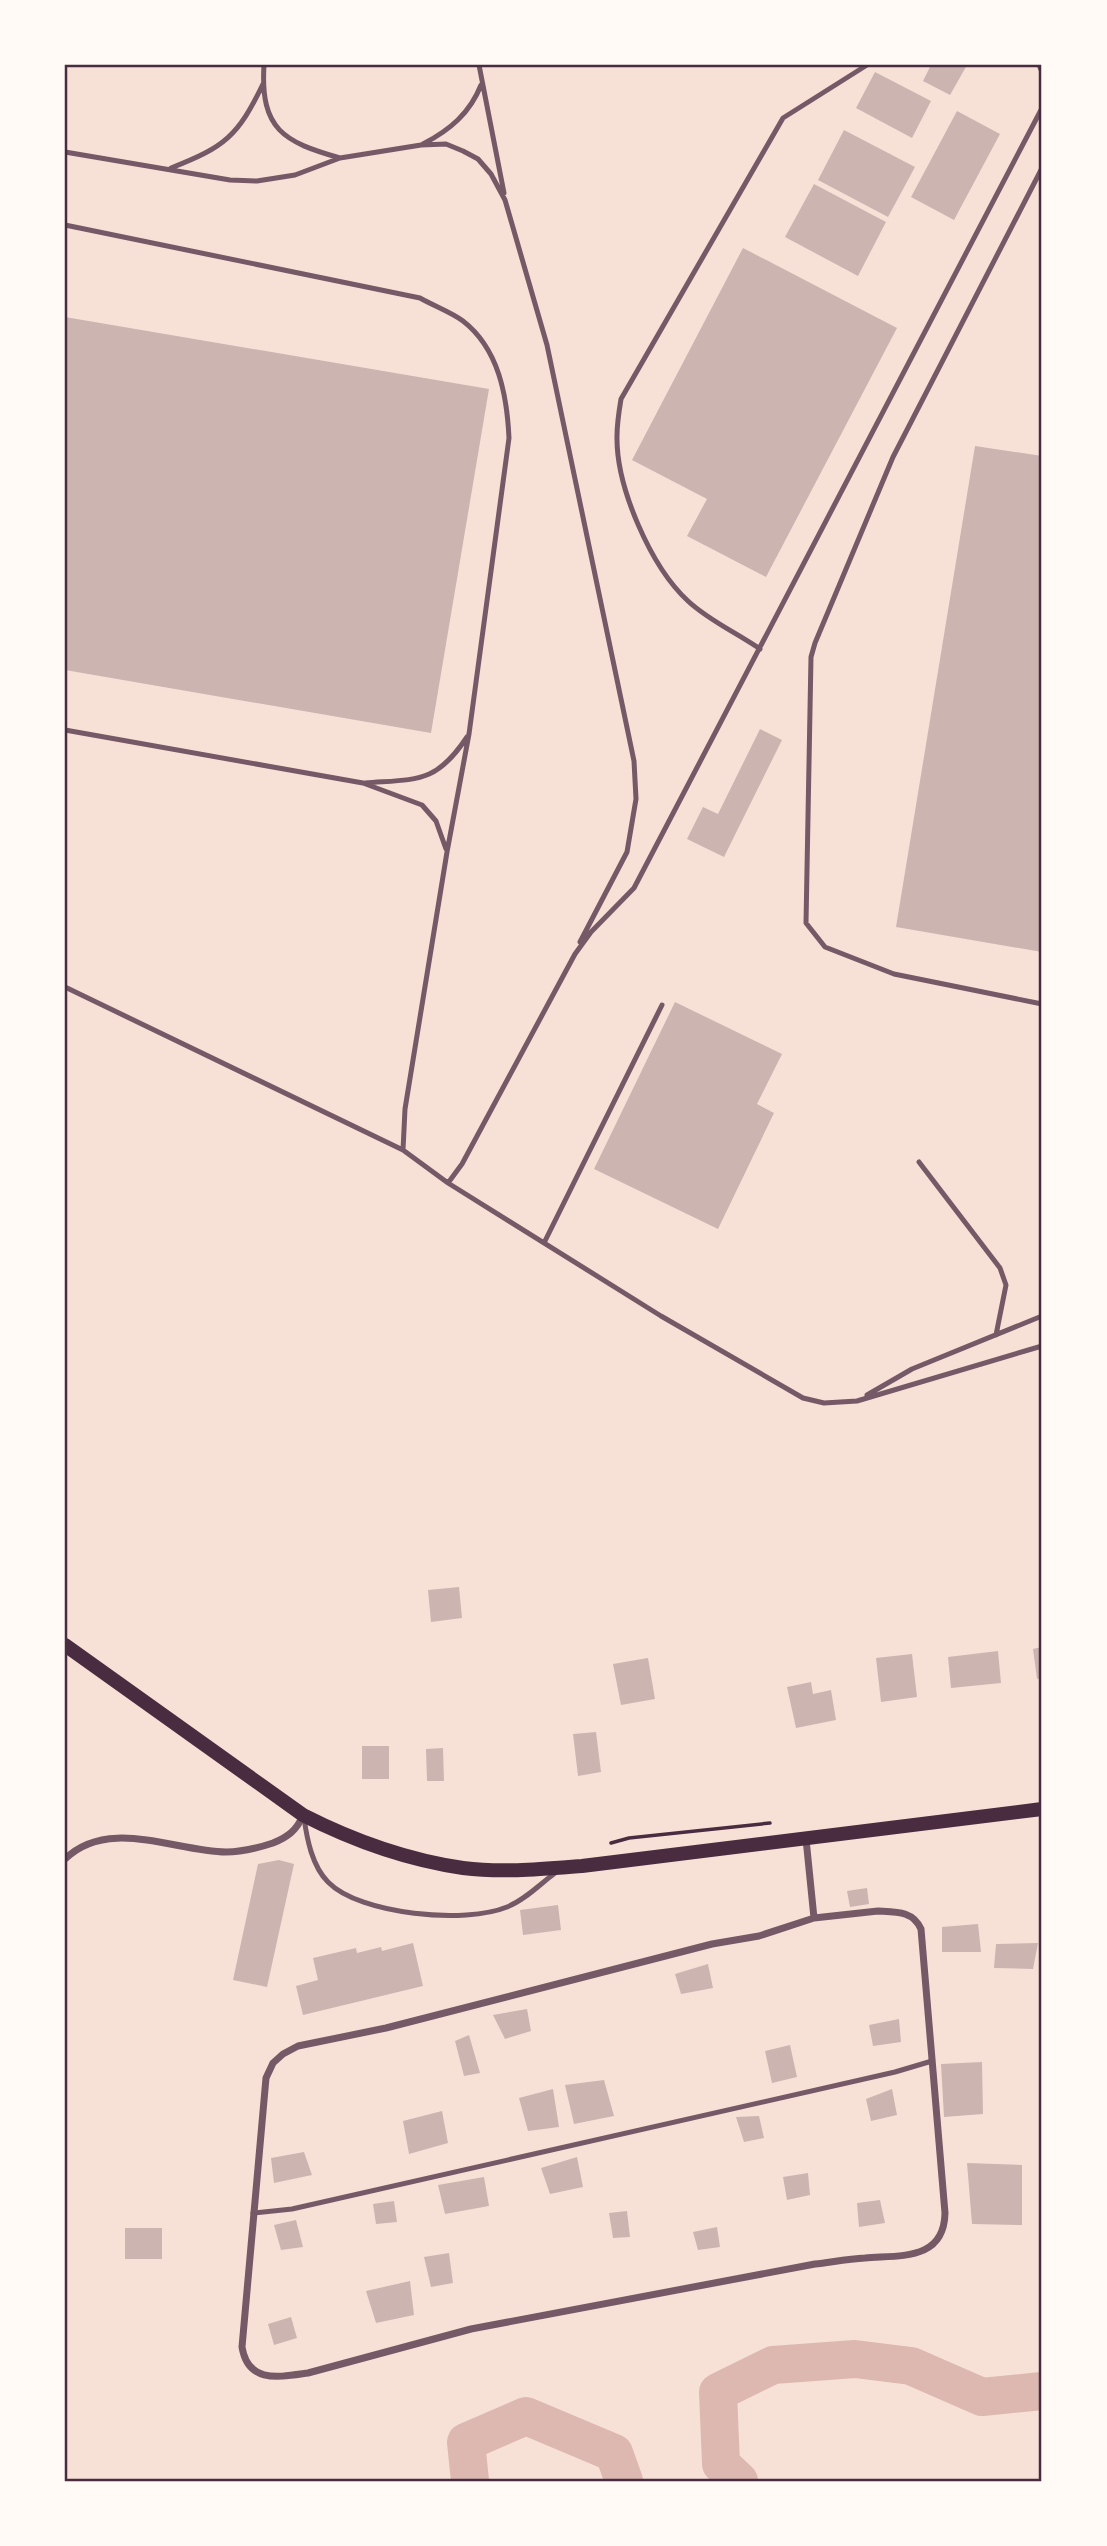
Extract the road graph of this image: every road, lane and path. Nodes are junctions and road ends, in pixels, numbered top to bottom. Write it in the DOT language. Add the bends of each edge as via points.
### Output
graph roads {
  1 [pos="264,65"];
  2 [pos="478,65"];
  3 [pos="867,65"];
  4 [pos="1039,65"];
  5 [pos="1042,72"];
  6 [pos="482,82"];
  7 [pos="263,83"];
  8 [pos="1042,108"];
  9 [pos="421,145"];
  10 [pos="65,152"];
  11 [pos="340,158"];
  12 [pos="1042,168"];
  13 [pos="168,169"];
  14 [pos="505,200"];
  15 [pos="65,225"];
  16 [pos="760,649"];
  17 [pos="65,730"];
  18 [pos="469,734"];
  19 [pos="363,783"];
  20 [pos="447,852"];
  21 [pos="575,954"];
  22 [pos="65,987"];
  23 [pos="1042,1004"];
  24 [pos="662,1005"];
  25 [pos="403,1150"];
  26 [pos="919,1162"];
  27 [pos="448,1183"];
  28 [pos="544,1243"];
  29 [pos="1042,1316"];
  30 [pos="996,1335"];
  31 [pos="1042,1346"];
  32 [pos="857,1401"];
  33 [pos="65,1645"];
  34 [pos="1042,1809"];
  35 [pos="303,1815"];
  36 [pos="806,1839"];
  37 [pos="65,1859"];
  38 [pos="564,1868"];
  39 [pos="814,1918"];
  40 [pos="932,2061"];
  41 [pos="253,2213"];
  1 -- 7 [label="lane"];
  2 -- 6 [label="lane"];
  3 -- 16 [label="lane" via="783,118 621,399 617,438 623,480 643,535 669,580 690,603"];
  4 -- 5 [label="lane"];
  6 -- 9 [label="lane" via="457,122"];
  6 -- 14 [label="lane"];
  7 -- 11 [label="lane" via="268,109 281,134 304,148"];
  7 -- 13 [label="lane" via="247,118 232,135 195,159"];
  8 -- 16 [label="lane"];
  9 -- 11 [label="lane"];
  9 -- 14 [label="lane" via="446,144 478,159"];
  10 -- 13 [label="lane"];
  11 -- 13 [label="lane" via="295,175 257,181"];
  12 -- 23 [label="lane" via="893,457 815,643 811,657 806,923 825,947 894,974"];
  14 -- 21 [label="lane" via="547,345 634,761 636,799 627,852"];
  15 -- 18 [label="lane" via="420,299 463,321 489,351 508,409 509,438"];
  16 -- 21 [label="lane" via="634,888"];
  17 -- 19 [label="lane"];
  18 -- 19 [label="lane" via="450,759 428,776"];
  18 -- 20 [label="lane"];
  19 -- 20 [label="lane" via="422,805 436,821"];
  20 -- 25 [label="lane" via="405,1109"];
  21 -- 27 [label="lane"];
  22 -- 25 [label="lane"];
  24 -- 28 [label="lane"];
  25 -- 27 [label="lane"];
  26 -- 30 [label="lane" via="999,1268 1006,1285"];
  27 -- 28 [label="lane"];
  28 -- 32 [label="lane" via="803,1398"];
  29 -- 30 [label="lane"];
  30 -- 32 [label="lane" via="912,1370"];
  31 -- 32 [label="lane"];
  33 -- 35 [label="main road"];
  34 -- 36 [label="main road"];
  35 -- 37 [label="street" via="299,1826 282,1840 248,1850 212,1852 135,1838 90,1843"];
  35 -- 38 [label="main road" via="390,1851 447,1865"];
  35 -- 38 [label="lane" via="309,1846 329,1883 387,1910 493,1912 517,1902"];
  36 -- 38 [label="main road"];
  36 -- 39 [label="street"];
  39 -- 40 [label="street" via="878,1911 907,1913 917,1920"];
  39 -- 41 [label="street" via="759,1936 298,2046 273,2063 266,2078"];
  40 -- 41 [label="lane" via="305,2206"];
  40 -- 41 [label="street" via="944,2229 931,2246 918,2252 826,2263 471,2329 308,2373 264,2375 244,2362 242,2347"];
}
